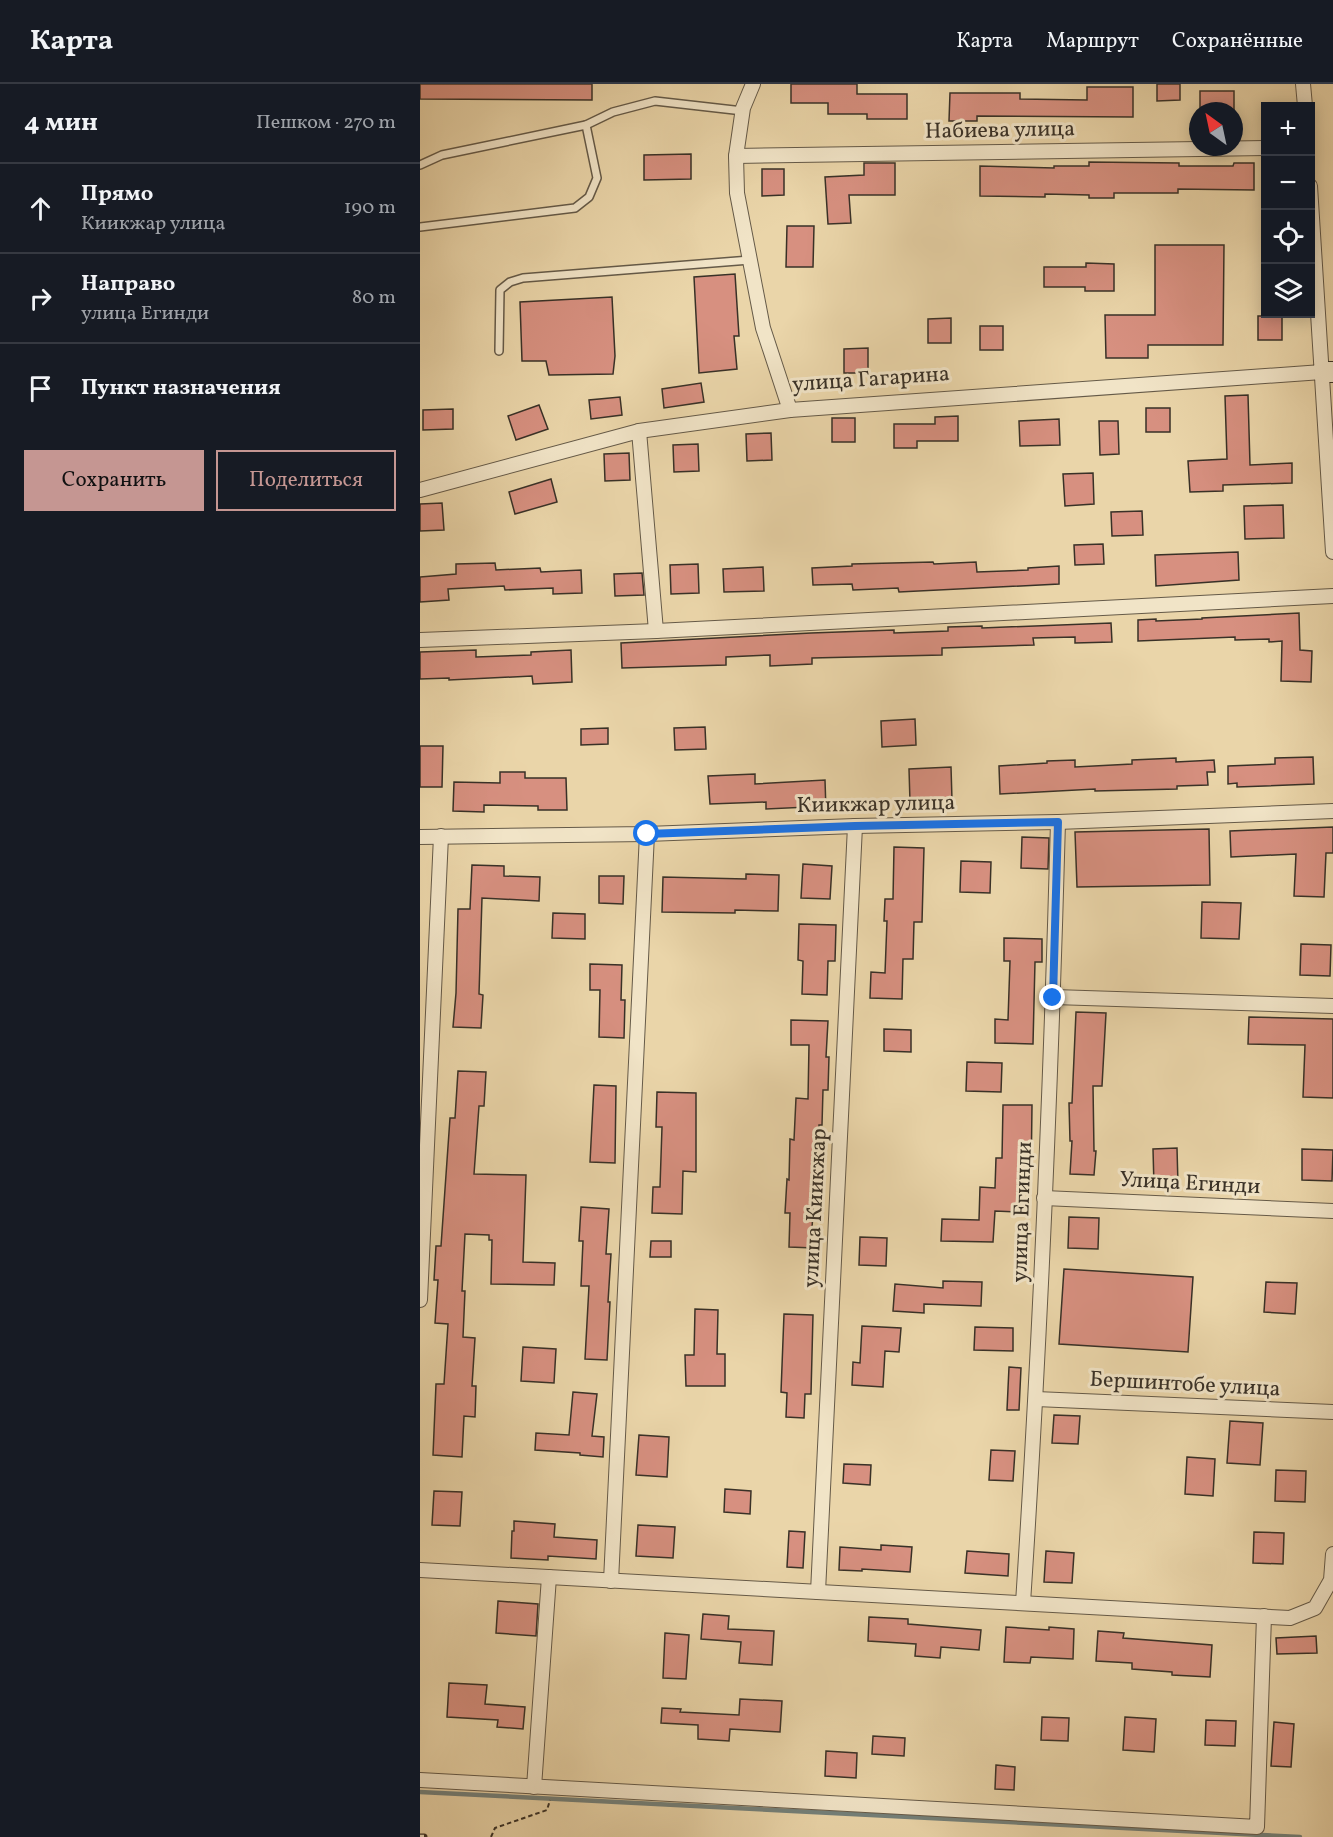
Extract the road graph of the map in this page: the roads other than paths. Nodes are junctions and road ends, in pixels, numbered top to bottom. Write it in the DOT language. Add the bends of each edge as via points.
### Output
graph roads {
  1 [pos="753,84"];
  2 [pos="1303,84"];
  3 [pos="1305,102"];
  4 [pos="743,111"];
  5 [pos="586,125"];
  6 [pos="1261,148"];
  7 [pos="735,156"];
  8 [pos="420,165"];
  9 [pos="1313,210"];
  10 [pos="420,226"];
  11 [pos="750,260"];
  12 [pos="499,351"];
  13 [pos="1328,372"];
  14 [pos="790,410"];
  15 [pos="639,431"];
  16 [pos="420,490"];
  17 [pos="1333,552"];
  18 [pos="1333,596"];
  19 [pos="656,631"];
  20 [pos="420,640"];
  21 [pos="1333,811"];
  22 [pos="1058,822"];
  23 [pos="855,826"];
  24 [pos="647,834"];
  25 [pos="441,836"];
  26 [pos="420,837"];
  27 [pos="1053,998"];
  28 [pos="1333,1006"];
  29 [pos="1044,1198"];
  30 [pos="1333,1211"];
  31 [pos="420,1300"];
  32 [pos="1036,1399"];
  33 [pos="1333,1412"];
  34 [pos="1333,1554"];
  35 [pos="420,1570"];
  36 [pos="549,1577"];
  37 [pos="611,1581"];
  38 [pos="818,1592"];
  39 [pos="1023,1603"];
  40 [pos="1264,1616"];
  41 [pos="420,1780"];
  42 [pos="534,1787"];
  1 -- 4 [label="street"];
  2 -- 3 [label="street"];
  4 -- 5 [label="lane" via="655,101 613,112"];
  4 -- 7 [label="street"];
  5 -- 8 [label="lane" via="442,155"];
  5 -- 10 [label="lane" via="597,178 589,197 575,208"];
  6 -- 7 [label="street, Набиева улица"];
  7 -- 11 [label="street" via="737,193"];
  9 -- 13 [label="street"];
  11 -- 12 [label="lane" via="510,282 500,290"];
  11 -- 14 [label="street" via="763,328"];
  13 -- 14 [label="street, улица Гагарина"];
  13 -- 17 [label="street"];
  14 -- 15 [label="street, улица Гагарина"];
  15 -- 16 [label="street, улица Гагарина"];
  15 -- 19 [label="street"];
  18 -- 19 [label="street"];
  19 -- 20 [label="street"];
  21 -- 22 [label="street, Киикжар улица"];
  22 -- 23 [label="street, Киикжар улица"];
  22 -- 27 [label="street, улица Егинди"];
  23 -- 24 [label="street, Киикжар улица"];
  23 -- 38 [label="street, улица Киикжар"];
  24 -- 25 [label="street, Киикжар улица"];
  24 -- 37 [label="street"];
  25 -- 26 [label="street, Киикжар улица"];
  25 -- 31 [label="street"];
  27 -- 28 [label="street"];
  27 -- 29 [label="street, улица Егинди"];
  29 -- 30 [label="street, Улица Егинди"];
  29 -- 32 [label="street, улица Егинди"];
  32 -- 33 [label="street, Бершинтобе улица"];
  32 -- 39 [label="street, улица Егинди"];
  34 -- 40 [label="street" via="1330,1580 1315,1608 1290,1618"];
  35 -- 36 [label="street"];
  36 -- 37 [label="street"];
  36 -- 42 [label="street"];
  37 -- 38 [label="street"];
  38 -- 39 [label="street"];
  39 -- 40 [label="street"];
  40 -- 42 [label="street" via="1257,1827"];
  41 -- 42 [label="street"];
}
